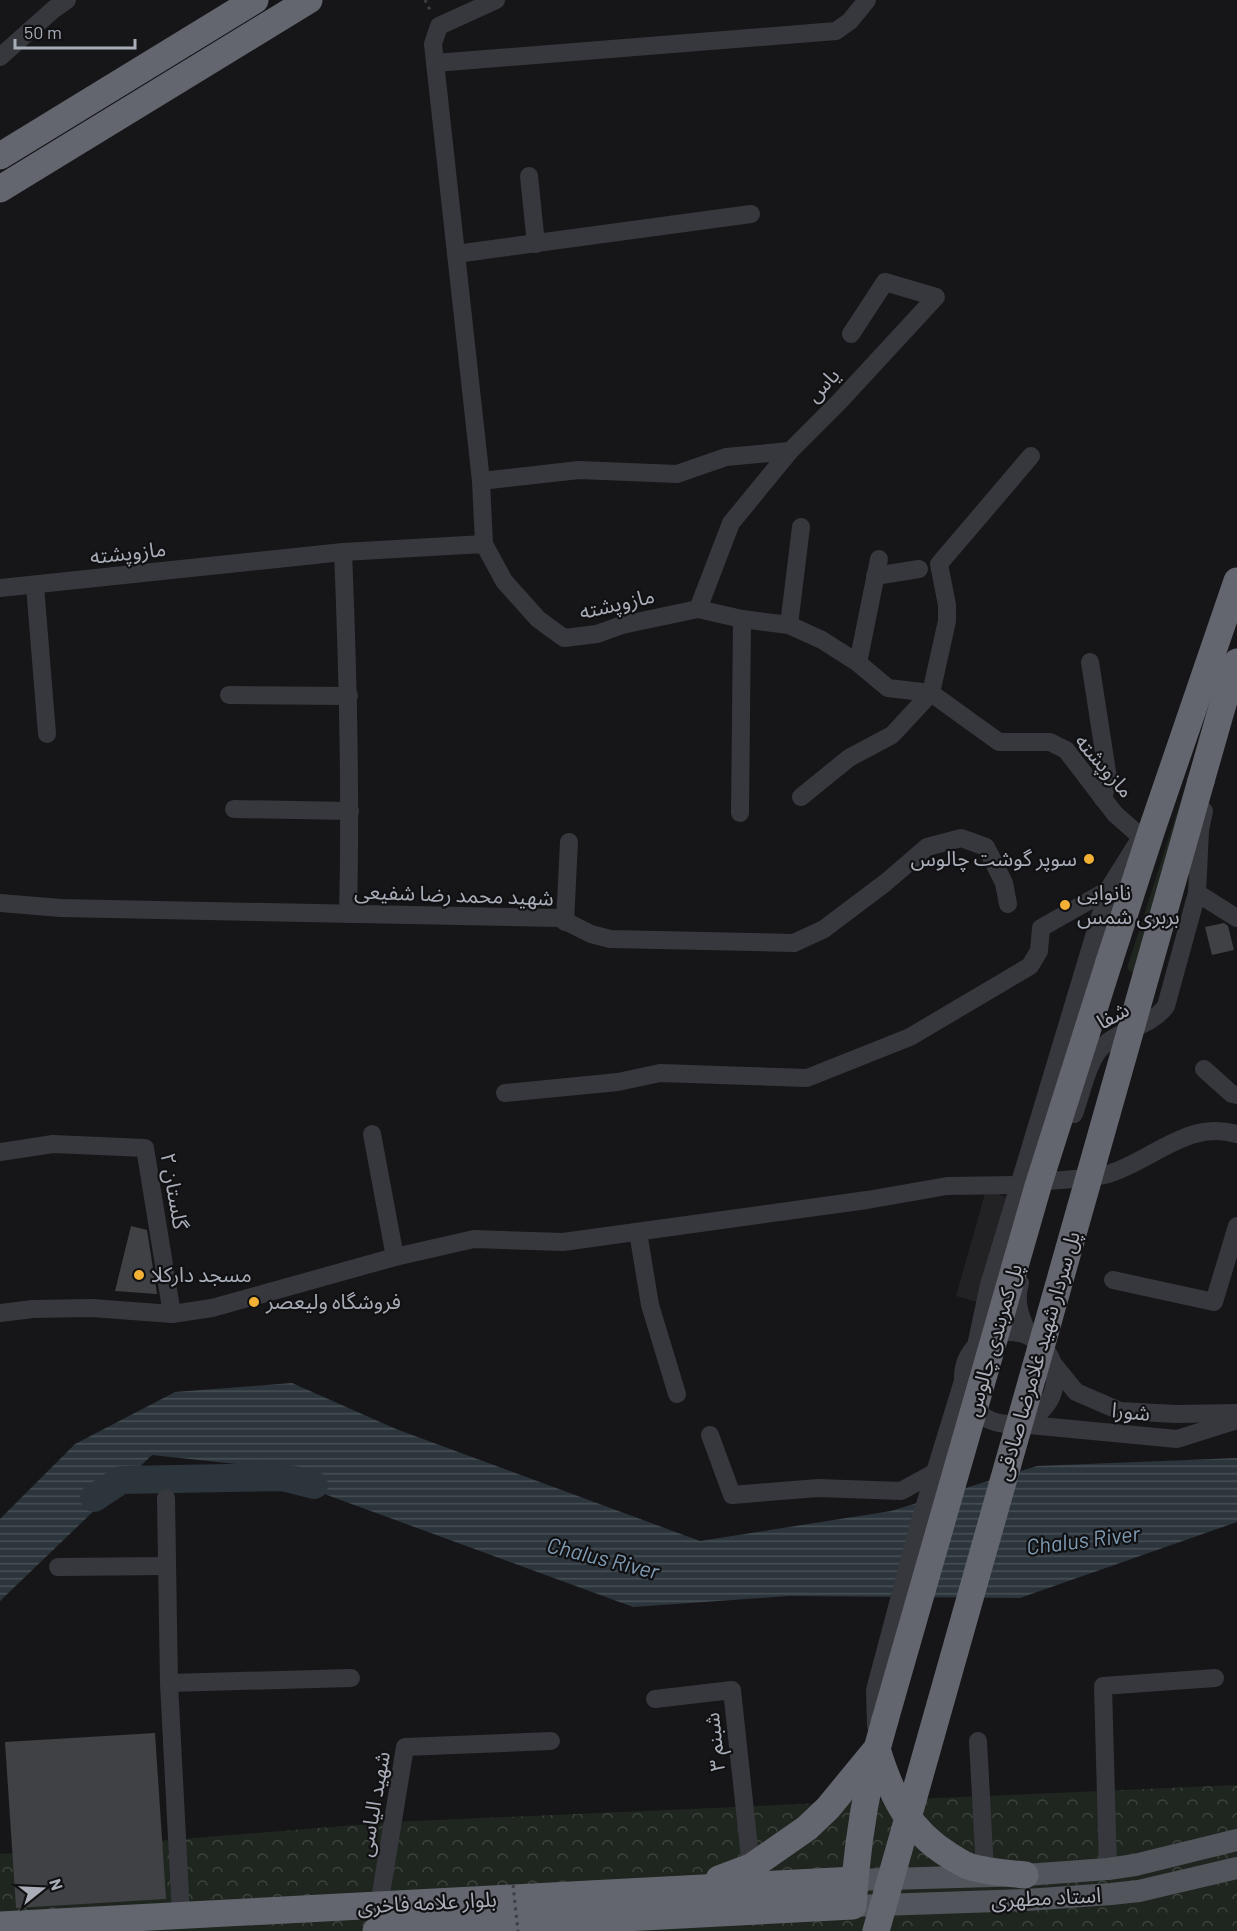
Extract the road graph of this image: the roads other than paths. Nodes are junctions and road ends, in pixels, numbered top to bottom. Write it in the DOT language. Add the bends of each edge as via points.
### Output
graph roads {
  1 [pos="67,0"];
  2 [pos="255,0"];
  3 [pos="309,0"];
  4 [pos="496,0"];
  5 [pos="867,0"];
  6 [pos="0,57"];
  7 [pos="435,63"];
  8 [pos="0,156"];
  9 [pos="529,176"];
  10 [pos="0,189"];
  11 [pos="751,214"];
  12 [pos="536,244"];
  13 [pos="456,254"];
  14 [pos="851,334"];
  15 [pos="790,451"];
  16 [pos="1031,456"];
  17 [pos="481,480"];
  18 [pos="801,527"];
  19 [pos="484,544"];
  20 [pos="343,552"];
  21 [pos="919,569"];
  22 [pos="1237,581"];
  23 [pos="35,586"];
  24 [pos="0,588"];
  25 [pos="698,609"];
  26 [pos="742,620"];
  27 [pos="789,625"];
  28 [pos="1090,662"];
  29 [pos="858,663"];
  30 [pos="1233,672"];
  31 [pos="931,693"];
  32 [pos="229,695"];
  33 [pos="349,696"];
  34 [pos="47,734"];
  35 [pos="1168,785"];
  36 [pos="801,797"];
  37 [pos="1103,799"];
  38 [pos="234,809"];
  39 [pos="350,811"];
  40 [pos="740,813"];
  41 [pos="1146,832"];
  42 [pos="569,842"];
  43 [pos="1108,890"];
  44 [pos="1197,893"];
  45 [pos="0,903"];
  46 [pos="1008,904"];
  47 [pos="348,914"];
  48 [pos="1237,918"];
  49 [pos="565,922"];
  50 [pos="1204,1069"];
  51 [pos="505,1093"];
  52 [pos="1237,1095"];
  53 [pos="372,1134"];
  54 [pos="1237,1134"];
  55 [pos="0,1152"];
  56 [pos="1050,1181"];
  57 [pos="1018,1185"];
  58 [pos="1237,1226"];
  59 [pos="638,1232"];
  60 [pos="394,1257"];
  61 [pos="1113,1280"];
  62 [pos="988,1285"];
  63 [pos="1016,1296"];
  64 [pos="0,1313"];
  65 [pos="172,1314"];
  66 [pos="1029,1336"];
  67 [pos="976,1346"];
  68 [pos="1054,1365"];
  69 [pos="963,1381"];
  70 [pos="677,1394"];
  71 [pos="1237,1413"];
  72 [pos="1237,1420"];
  73 [pos="1017,1424"];
  74 [pos="710,1435"];
  75 [pos="934,1473"];
  76 [pos="166,1498"];
  77 [pos="167,1566"];
  78 [pos="58,1567"];
  79 [pos="351,1678"];
  80 [pos="1215,1678"];
  81 [pos="169,1683"];
  82 [pos="655,1699"];
  83 [pos="551,1741"];
  84 [pos="978,1741"];
  85 [pos="877,1749"];
  86 [pos="1237,1840"];
  87 [pos="751,1867"];
  88 [pos="1237,1868"];
  89 [pos="1108,1869"];
  90 [pos="986,1871"];
  91 [pos="1025,1875"];
  92 [pos="695,1888"];
  93 [pos="853,1893"];
  94 [pos="181,1915"];
  95 [pos="377,1918"];
  96 [pos="0,1925"];
  97 [pos="876,1931"];
  1 -- 6 [label="street"];
  2 -- 8 [label="highway"];
  3 -- 10 [label="highway"];
  4 -- 7 [label="street" via="439,26 433,44"];
  5 -- 7 [label="street" via="836,31"];
  7 -- 13 [label="street"];
  9 -- 12 [label="street"];
  11 -- 12 [label="street"];
  12 -- 13 [label="street"];
  13 -- 17 [label="street"];
  14 -- 15 [label="street, یاس" via="885,282 936,297"];
  15 -- 17 [label="street" via="726,457 677,474 579,470"];
  15 -- 25 [label="street, یاس" via="731,523"];
  16 -- 31 [label="street" via="939,564 947,621"];
  17 -- 19 [label="street"];
  18 -- 27 [label="street"];
  19 -- 20 [label="street, مازوپشته"];
  19 -- 25 [label="street, مازوپشته" via="504,581 538,619 564,638 597,634"];
  20 -- 23 [label="street, مازوپشته"];
  20 -- 33 [label="street"];
  21 -- 29 [label="street" via="877,567"];
  22 -- 35 [label="highway, پل کمربندی چالوس"];
  23 -- 24 [label="street, مازوپشته"];
  23 -- 34 [label="street"];
  25 -- 26 [label="street, مازوپشته"];
  26 -- 27 [label="street, مازوپشته"];
  26 -- 40 [label="street"];
  27 -- 29 [label="street, مازوپشته"];
  28 -- 37 [label="street" via="1108,778"];
  29 -- 31 [label="street, مازوپشته" via="888,688"];
  30 -- 35 [label="highway" via="1195,752"];
  30 -- 44 [label="street, شفا" via="1200,830"];
  30 -- 97 [label="highway, پل سردار شهید غلامرضا صادقی, bridge"];
  31 -- 36 [label="street" via="892,735 849,758"];
  31 -- 37 [label="street, مازوپشته" via="999,742 1050,742 1066,750"];
  32 -- 33 [label="street"];
  33 -- 39 [label="street"];
  35 -- 41 [label="highway, پل کمربندی چالوس"];
  37 -- 41 [label="street, مازوپشته" via="1115,814"];
  38 -- 39 [label="street"];
  39 -- 47 [label="street"];
  41 -- 43 [label="street"];
  41 -- 85 [label="highway, پل کمربندی چالوس, bridge" via="1038,1186"];
  42 -- 49 [label="street"];
  43 -- 51 [label="street" via="1041,928 1039,951 1030,966 910,1037 807,1078 660,1073 618,1082"];
  43 -- 57 [label="street"];
  44 -- 48 [label="street"];
  44 -- 56 [label="street, شفا" via="1166,1006 1149,1022 1104,1044 1095,1055"];
  45 -- 47 [label="street, شهید محمد رضا شفیعی" via="61,908"];
  46 -- 49 [label="street, شهید محمد رضا شفیعی" via="1004,884 986,847 961,838 927,847 824,929 794,943 610,939"];
  47 -- 49 [label="street, شهید محمد رضا شفیعی" via="559,918"];
  50 -- 52 [label="street"];
  53 -- 60 [label="street"];
  54 -- 56 [label="street" via="1222,1130 1186,1136 1110,1174"];
  55 -- 65 [label="street, گلستان ۲" via="53,1144 146,1148"];
  56 -- 63 [label="street, شفا"];
  57 -- 59 [label="street" via="947,1186"];
  57 -- 62 [label="street"];
  58 -- 61 [label="street" via="1214,1302"];
  59 -- 60 [label="street" via="563,1242 474,1239"];
  59 -- 70 [label="street" via="650,1305"];
  60 -- 65 [label="street" via="213,1308"];
  62 -- 63 [label="street" via="997,1302 1008,1303"];
  62 -- 67 [label="street"];
  63 -- 66 [label="street"];
  64 -- 65 [label="street" via="92,1308"];
  66 -- 67 [label="street" via="1011,1332 992,1335"];
  66 -- 68 [label="street" via="1045,1348"];
  67 -- 69 [label="street" via="966,1362"];
  68 -- 71 [label="street, شورا" via="1076,1392 1120,1411"];
  68 -- 73 [label="street" via="1055,1385 1048,1403 1035,1417"];
  69 -- 73 [label="street" via="968,1400 981,1414 998,1423"];
  69 -- 75 [label="street"];
  72 -- 73 [label="street, شورا" via="1177,1439"];
  74 -- 75 [label="street" via="732,1495 818,1488 901,1491"];
  75 -- 85 [label="street" via="875,1690"];
  76 -- 77 [label="street"];
  77 -- 78 [label="street"];
  77 -- 81 [label="street"];
  79 -- 81 [label="street"];
  80 -- 89 [label="street" via="1103,1686"];
  81 -- 94 [label="street"];
  82 -- 87 [label="street, شبنم ۳" via="732,1690"];
  83 -- 95 [label="street, شهید الیاسی" via="405,1747"];
  84 -- 90 [label="street"];
  85 -- 87 [label="highway" via="807,1828"];
  85 -- 90 [label="highway" via="886,1781 902,1811 921,1833 942,1851"];
  85 -- 93 [label="highway, پل کمربندی چالوس"];
  86 -- 89 [label="main road, استاد مطهری"];
  87 -- 92 [label="highway"];
  88 -- 93 [label="main road, استاد مطهری" via="1139,1891 1026,1900"];
  89 -- 91 [label="main road, استاد مطهری"];
  90 -- 91 [label="highway"];
  91 -- 93 [label="main road, استاد مطهری"];
  92 -- 93 [label="highway, بلوار علامه فاخری"];
  92 -- 95 [label="highway, بلوار علامه فاخری"];
  93 -- 95 [label="highway, بلوار علامه فاخری"];
  94 -- 95 [label="highway, بلوار علامه فاخری"];
  94 -- 96 [label="highway, بلوار علامه فاخری"];
}
